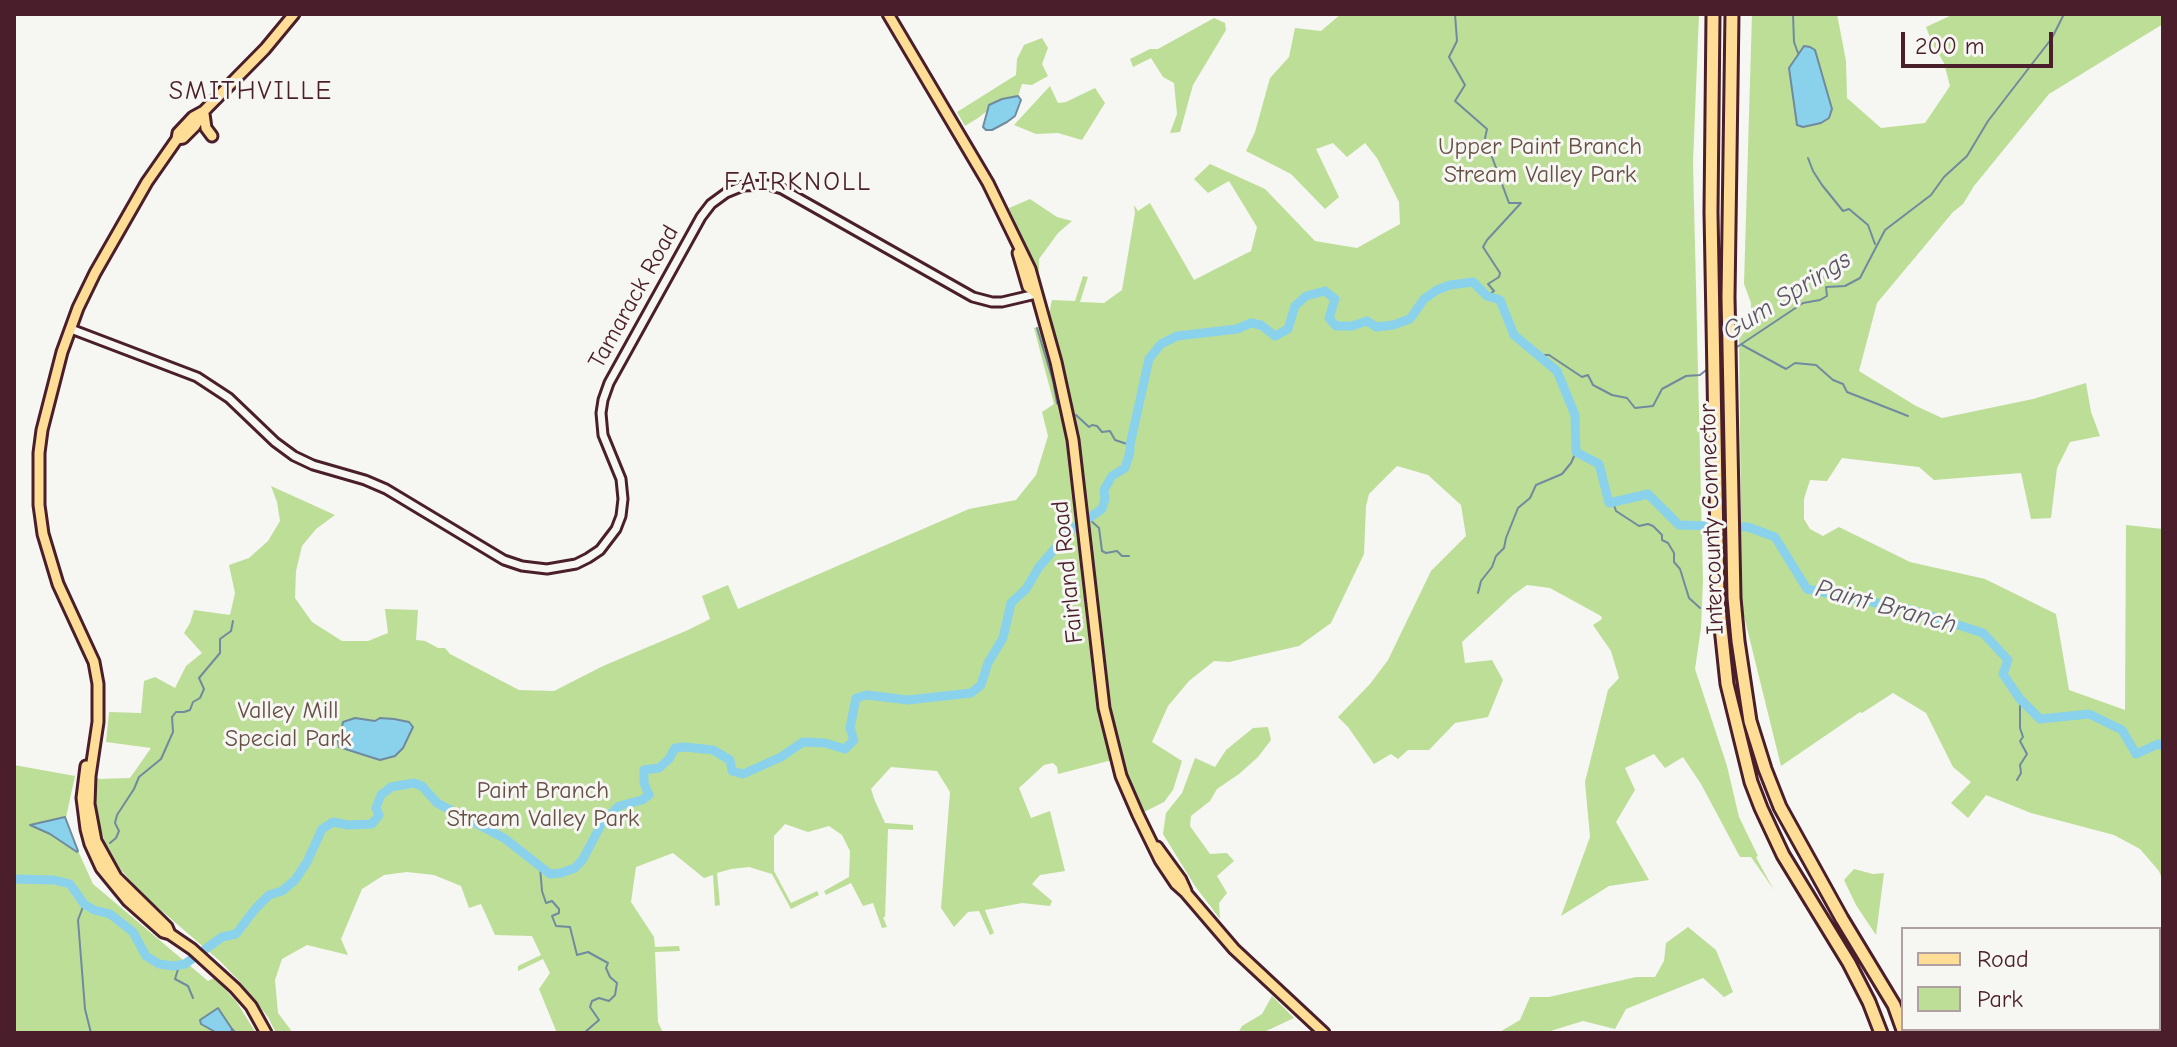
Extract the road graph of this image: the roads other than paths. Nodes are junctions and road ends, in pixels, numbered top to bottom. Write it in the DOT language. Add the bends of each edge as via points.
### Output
graph roads {
  1 [pos="294,14"];
  2 [pos="888,14"];
  3 [pos="1713,14"];
  4 [pos="1732,14"];
  5 [pos="204,111"];
  6 [pos="212,136"];
  7 [pos="1036,294"];
  8 [pos="71,329"];
  9 [pos="1901,1025"];
  10 [pos="266,1033"];
  11 [pos="1324,1033"];
  12 [pos="1881,1033"];
  1 -- 5 [label="main road"];
  2 -- 7 [label="main road, Fairland Road" via="988,183 1030,269"];
  3 -- 12 [label="highway, Intercounty Connector" via="1718,599 1732,709 1761,808 1783,855 1849,963"];
  4 -- 9 [label="highway, Intercounty Connector" via="1728,297 1734,598 1750,721 1780,807"];
  5 -- 6 [label="main road"];
  5 -- 8 [label="main road" via="156,167 95,273"];
  7 -- 8 [label="street, Tamarack Road" via="1002,302 973,297 782,189 743,186 726,193 701,217 603,400 603,435 621,479 616,529 588,558 547,569 504,560 386,489 294,456 197,377"];
  7 -- 11 [label="main road, Fairland Road" via="1073,440 1104,708 1121,776 1176,884 1234,949"];
  8 -- 10 [label="main road" via="42,430 38,480 49,556 89,651 93,706 82,798 90,844 119,891 163,932 210,964 251,1006"];
}
